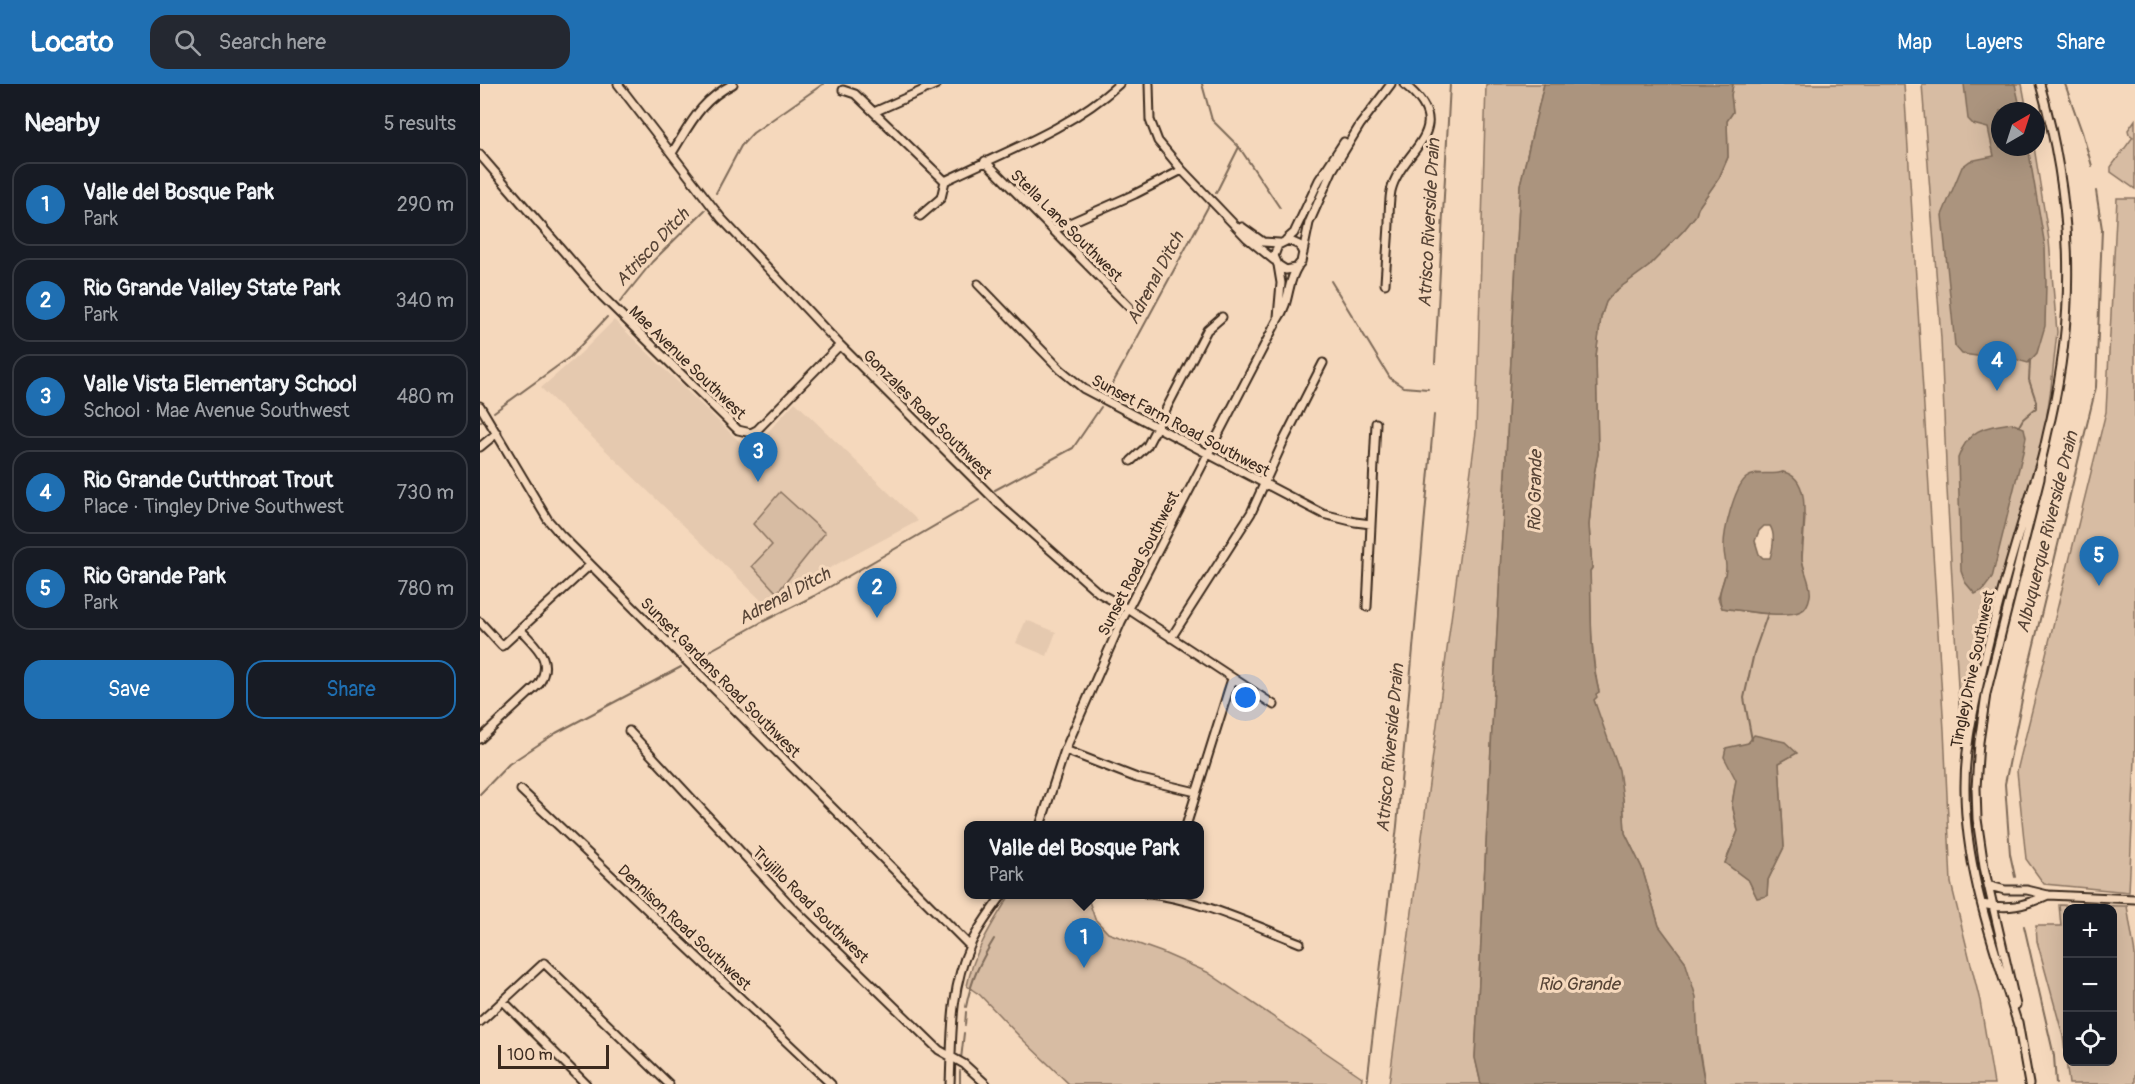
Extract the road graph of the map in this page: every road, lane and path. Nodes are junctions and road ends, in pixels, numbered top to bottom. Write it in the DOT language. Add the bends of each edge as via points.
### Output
graph roads {
  1 [pos="618,84"];
  2 [pos="733,84"];
  3 [pos="937,84"];
  4 [pos="1119,84"];
  5 [pos="1149,84"];
  6 [pos="1391,84"];
  7 [pos="1404,84"];
  8 [pos="2040,84"];
  9 [pos="843,90"];
  10 [pos="874,112"];
  11 [pos="1360,125"];
  12 [pos="672,153"];
  13 [pos="480,155"];
  14 [pos="985,162"];
  15 [pos="1182,170"];
  16 [pos="945,181"];
  17 [pos="1227,215"];
  18 [pos="920,216"];
  19 [pos="1054,230"];
  20 [pos="1284,241"];
  21 [pos="1303,253"];
  22 [pos="1277,264"];
  23 [pos="1298,266"];
  24 [pos="978,284"];
  25 [pos="1385,284"];
  26 [pos="1129,307"];
  27 [pos="1222,317"];
  28 [pos="1278,319"];
  29 [pos="840,345"];
  30 [pos="1323,363"];
  31 [pos="480,406"];
  32 [pos="1376,423"];
  33 [pos="1157,429"];
  34 [pos="496,431"];
  35 [pos="480,447"];
  36 [pos="1209,455"];
  37 [pos="1131,461"];
  38 [pos="2041,461"];
  39 [pos="1265,484"];
  40 [pos="1371,524"];
  41 [pos="590,565"];
  42 [pos="1366,606"];
  43 [pos="1128,609"];
  44 [pos="480,622"];
  45 [pos="520,629"];
  46 [pos="1171,638"];
  47 [pos="1232,679"];
  48 [pos="1274,705"];
  49 [pos="629,731"];
  50 [pos="480,739"];
  51 [pos="1065,750"];
  52 [pos="521,790"];
  53 [pos="1196,792"];
  54 [pos="1041,821"];
  55 [pos="1187,821"];
  56 [pos="1990,886"];
  57 [pos="2048,895"];
  58 [pos="999,899"];
  59 [pos="1177,899"];
  60 [pos="2135,899"];
  61 [pos="1982,904"];
  62 [pos="1995,907"];
  63 [pos="1300,943"];
  64 [pos="970,946"];
  65 [pos="503,1000"];
  66 [pos="480,1022"];
  67 [pos="2019,1025"];
  68 [pos="952,1058"];
  69 [pos="586,1084"];
  70 [pos="669,1084"];
  71 [pos="831,1084"];
  72 [pos="950,1084"];
  73 [pos="986,1084"];
  74 [pos="2029,1084"];
  1 -- 12 [label="street, Gonzales Road Southwest"];
  2 -- 12 [label="street" via="703,105"];
  3 -- 10 [label="street"];
  4 -- 14 [label="street" via="1070,121"];
  5 -- 15 [label="street" via="1153,131"];
  6 -- 11 [label="street"];
  7 -- 25 [label="street" via="1422,101 1427,126 1424,139 1391,191"];
  8 -- 38 [label="street, Tingley Drive Southwest" via="2060,167 2069,254 2063,354"];
  9 -- 10 [label="street" via="855,94"];
  10 -- 16 [label="street"];
  11 -- 20 [label="street" via="1329,164 1297,227"];
  11 -- 21 [label="street" via="1326,182 1309,224"];
  12 -- 29 [label="street, Gonzales Road Southwest" via="721,218"];
  13 -- 29 [label="street, Mae Avenue Southwest" via="616,311 738,430 751,433 760,427"];
  14 -- 16 [label="street"];
  14 -- 19 [label="street, Stella Lane Southwest"];
  15 -- 17 [label="street"];
  15 -- 19 [label="street"];
  16 -- 18 [label="street" via="941,198"];
  17 -- 20 [label="street" via="1259,240 1268,244"];
  17 -- 22 [label="street"];
  19 -- 26 [label="street, Stella Lane Southwest"];
  20 -- 21 [label="street" via="1297,243"];
  20 -- 22 [label="street" via="1275,251"];
  21 -- 23 [label="street"];
  22 -- 23 [label="street" via="1286,270"];
  22 -- 28 [label="street, Sunset Road Southwest" via="1281,283"];
  23 -- 28 [label="street, Sunset Road Southwest"];
  24 -- 33 [label="street, Sunset Farm Road Southwest" via="1073,382"];
  27 -- 33 [label="street" via="1208,330"];
  28 -- 36 [label="street, Sunset Road Southwest"];
  29 -- 43 [label="street, Gonzales Road Southwest" via="1001,506 1099,593"];
  30 -- 39 [label="street"];
  31 -- 34 [label="street, Sunset Gardens Road Southwest"];
  32 -- 40 [label="street"];
  33 -- 36 [label="street, Sunset Farm Road Southwest"];
  33 -- 37 [label="street" via="1144,451"];
  34 -- 35 [label="street"];
  34 -- 41 [label="street, Sunset Gardens Road Southwest" via="548,520"];
  36 -- 39 [label="street, Sunset Farm Road Southwest"];
  36 -- 43 [label="street, Sunset Road Southwest"];
  38 -- 56 [label="street, Tingley Drive Southwest" via="1979,742 1977,819"];
  38 -- 61 [label="street, Tingley Drive Southwest" via="1991,626 1968,741 1966,819"];
  39 -- 40 [label="street, Sunset Farm Road Southwest" via="1323,514"];
  39 -- 46 [label="street" via="1251,513"];
  40 -- 42 [label="street"];
  41 -- 45 [label="street"];
  41 -- 64 [label="street, Sunset Gardens Road Southwest"];
  43 -- 46 [label="street, Gonzales Road Southwest"];
  43 -- 51 [label="street, Sunset Road Southwest"];
  44 -- 45 [label="street" via="502,646"];
  45 -- 50 [label="street" via="541,652 543,676"];
  46 -- 47 [label="street, Gonzales Road Southwest"];
  47 -- 48 [label="street, Gonzales Road Southwest"];
  47 -- 53 [label="street"];
  49 -- 68 [label="street, Trujillo Road Southwest" via="791,906 939,1050"];
  51 -- 53 [label="street" via="1137,778"];
  51 -- 54 [label="street, Sunset Road Southwest"];
  52 -- 71 [label="street, Dennison Road Southwest"];
  53 -- 55 [label="street"];
  56 -- 57 [label="street"];
  56 -- 62 [label="street, Tingley Drive Southwest"];
  57 -- 60 [label="street"];
  57 -- 62 [label="street" via="2009,908"];
  58 -- 64 [label="street"];
  59 -- 63 [label="street"];
  61 -- 62 [label="street"];
  61 -- 67 [label="street, Tingley Drive Southwest"];
  62 -- 67 [label="street, Tingley Drive Southwest"];
  64 -- 68 [label="street" via="954,999"];
  65 -- 66 [label="street"];
  65 -- 69 [label="street"];
  65 -- 70 [label="street" via="544,963"];
  67 -- 74 [label="street, Tingley Drive Southwest"];
  68 -- 72 [label="street"];
  68 -- 73 [label="street, Trujillo Road Southwest"];
}
